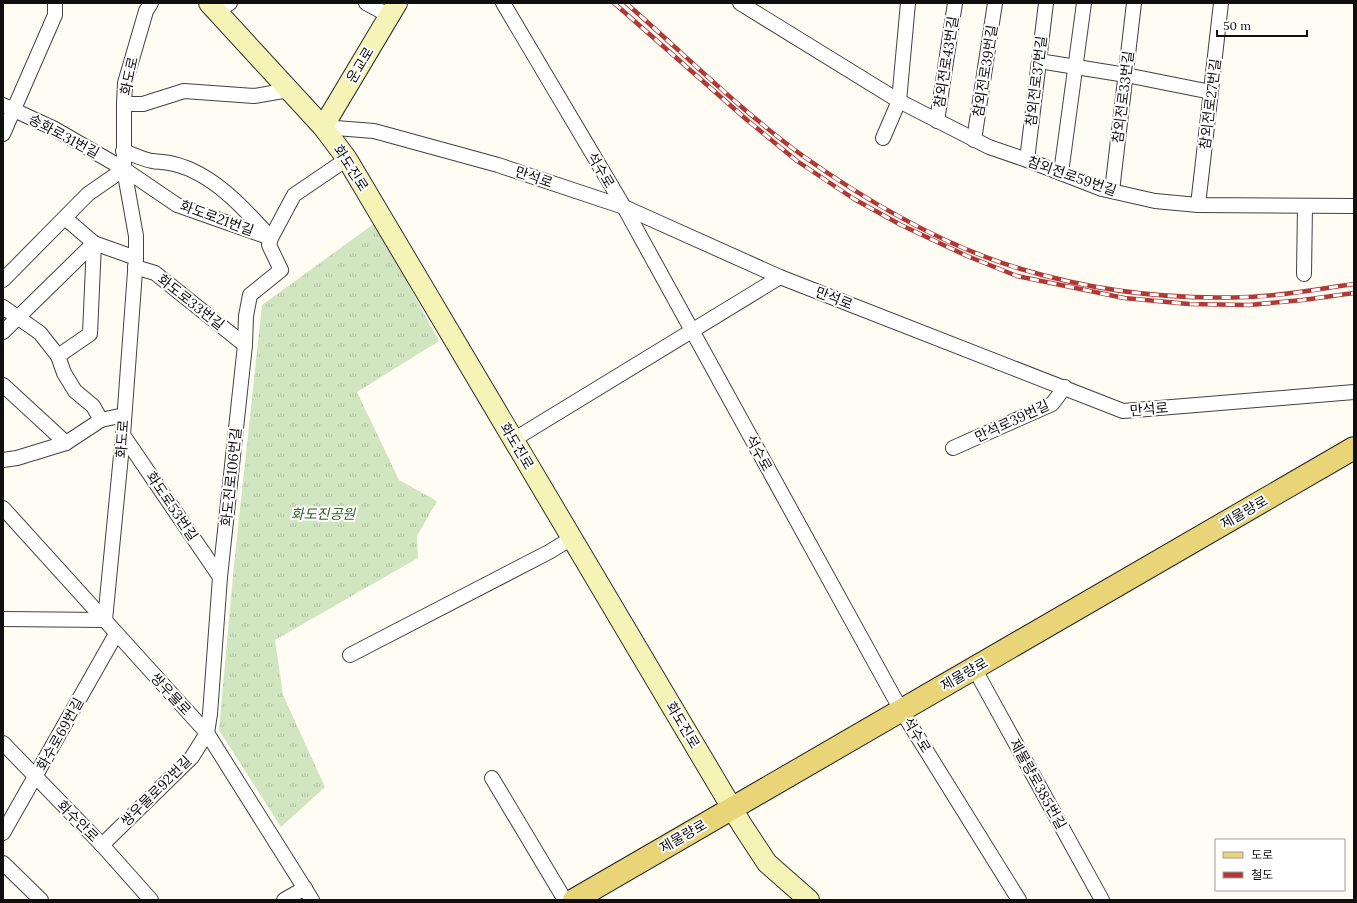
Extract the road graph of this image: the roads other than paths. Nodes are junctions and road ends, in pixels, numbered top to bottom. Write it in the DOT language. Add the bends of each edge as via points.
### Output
graph roads {
  1 [pos="55,3"];
  2 [pos="150,3"];
  3 [pos="366,3"];
  4 [pos="503,3"];
  5 [pos="740,3"];
  6 [pos="908,3"];
  7 [pos="956,3"];
  8 [pos="996,3"];
  9 [pos="1046,3"];
  10 [pos="1084,3"];
  11 [pos="1134,3"];
  12 [pos="1222,3"];
  13 [pos="219,6"];
  14 [pos="394,9"];
  15 [pos="1039,61"];
  16 [pos="1075,66"];
  17 [pos="1126,75"];
  18 [pos="289,90"];
  19 [pos="1211,92"];
  20 [pos="899,101"];
  21 [pos="124,104"];
  22 [pos="8,108"];
  23 [pos="937,121"];
  24 [pos="323,126"];
  25 [pos="3,134"];
  26 [pos="883,138"];
  27 [pos="974,140"];
  28 [pos="123,151"];
  29 [pos="346,159"];
  30 [pos="1027,160"];
  31 [pos="124,169"];
  32 [pos="1061,173"];
  33 [pos="1112,191"];
  34 [pos="1198,205"];
  35 [pos="1305,206"];
  36 [pos="1354,206"];
  37 [pos="624,207"];
  38 [pos="65,218"];
  39 [pos="271,238"];
  40 [pos="94,243"];
  41 [pos="135,262"];
  42 [pos="1304,274"];
  43 [pos="780,277"];
  44 [pos="3,280"];
  45 [pos="3,307"];
  46 [pos="19,318"];
  47 [pos="690,330"];
  48 [pos="3,332"];
  49 [pos="245,345"];
  50 [pos="58,356"];
  51 [pos="3,385"];
  52 [pos="1064,387"];
  53 [pos="1354,392"];
  54 [pos="124,415"];
  55 [pos="101,420"];
  56 [pos="123,435"];
  57 [pos="513,440"];
  58 [pos="66,443"];
  59 [pos="953,448"];
  60 [pos="1354,448"];
  61 [pos="3,460"];
  62 [pos="3,508"];
  63 [pos="572,538"];
  64 [pos="220,578"];
  65 [pos="3,619"];
  66 [pos="105,620"];
  67 [pos="116,634"];
  68 [pos="350,655"];
  69 [pos="974,668"];
  70 [pos="902,710"];
  71 [pos="207,733"];
  72 [pos="3,743"];
  73 [pos="35,778"];
  74 [pos="492,778"];
  75 [pos="732,808"];
  76 [pos="3,833"];
  77 [pos="102,845"];
  78 [pos="3,863"];
  79 [pos="308,894"];
  80 [pos="41,900"];
  81 [pos="151,900"];
  82 [pos="284,900"];
  83 [pos="565,900"];
  84 [pos="574,900"];
  85 [pos="809,900"];
  86 [pos="1019,900"];
  87 [pos="1102,900"];
  1 -- 22 [label="street" via="55,15"];
  2 -- 21 [label="street, 화도로" via="125,83"];
  3 -- 14 [label="street"];
  4 -- 37 [label="street, 석수로"];
  5 -- 20 [label="street, 참외전로59번길"];
  6 -- 20 [label="street"];
  7 -- 23 [label="street, 참외전로43번길"];
  8 -- 27 [label="street, 참외전로39번길"];
  9 -- 15 [label="street, 참외전로37번길"];
  10 -- 16 [label="street"];
  11 -- 17 [label="street, 참외전로33번길"];
  12 -- 19 [label="street, 참외전로27번길"];
  13 -- 18 [label="street, 화도진로"];
  14 -- 24 [label="street, 운교로"];
  15 -- 16 [label="street"];
  15 -- 30 [label="street, 참외전로37번길"];
  16 -- 17 [label="street"];
  16 -- 32 [label="street"];
  17 -- 19 [label="street"];
  17 -- 33 [label="street, 참외전로33번길"];
  18 -- 21 [label="street" via="254,96 184,91 143,104"];
  18 -- 24 [label="street, 화도진로"];
  19 -- 34 [label="street, 참외전로27번길"];
  20 -- 23 [label="street, 참외전로59번길"];
  20 -- 26 [label="street"];
  21 -- 28 [label="street, 화도로"];
  22 -- 25 [label="street"];
  22 -- 31 [label="street, 송화로31번길" via="53,128"];
  23 -- 27 [label="street, 참외전로59번길"];
  24 -- 29 [label="street, 화도진로"];
  24 -- 37 [label="street, 만석로" via="374,131 484,161"];
  27 -- 30 [label="street, 참외전로59번길"];
  28 -- 31 [label="street, 화도로"];
  28 -- 39 [label="street" via="175,164 196,173 211,182 251,216"];
  29 -- 39 [label="street" via="294,195"];
  29 -- 57 [label="street, 화도진로"];
  30 -- 32 [label="street, 참외전로59번길"];
  31 -- 38 [label="street" via="88,194"];
  31 -- 39 [label="street, 화도로21번길" via="177,205"];
  31 -- 41 [label="street, 화도로" via="136,236"];
  32 -- 33 [label="street, 참외전로59번길"];
  33 -- 34 [label="street, 참외전로59번길" via="1155,201"];
  34 -- 35 [label="street, 참외전로59번길"];
  35 -- 36 [label="street, 참외전로59번길"];
  35 -- 42 [label="street"];
  37 -- 43 [label="street, 만석로"];
  37 -- 47 [label="street, 석수로"];
  38 -- 40 [label="street"];
  38 -- 44 [label="street"];
  39 -- 49 [label="street, 화도진로106번길" via="269,245 281,270 250,295"];
  40 -- 41 [label="street"];
  40 -- 46 [label="street"];
  40 -- 50 [label="street" via="90,334"];
  41 -- 49 [label="street, 화도로33번길" via="155,273"];
  41 -- 54 [label="street, 화도로"];
  43 -- 47 [label="street"];
  43 -- 52 [label="street, 만석로"];
  45 -- 46 [label="street"];
  46 -- 48 [label="street"];
  46 -- 50 [label="street" via="40,334"];
  47 -- 57 [label="street"];
  47 -- 70 [label="street, 석수로"];
  49 -- 64 [label="street, 화도진로106번길"];
  50 -- 55 [label="street" via="64,374 75,391 93,406"];
  51 -- 58 [label="street"];
  52 -- 53 [label="street, 만석로" via="1123,411"];
  52 -- 59 [label="street, 만석로39번길" via="1052,404"];
  54 -- 55 [label="street"];
  54 -- 56 [label="street, 화도로"];
  55 -- 58 [label="street"];
  56 -- 64 [label="street, 화도로53번길"];
  56 -- 66 [label="street, 화도로"];
  57 -- 63 [label="street, 화도진로"];
  58 -- 61 [label="street"];
  60 -- 69 [label="main road, 제물량로"];
  62 -- 66 [label="street, 쌍우물로"];
  63 -- 68 [label="street"];
  63 -- 75 [label="street, 화도진로"];
  64 -- 71 [label="street, 화도진로106번길"];
  65 -- 66 [label="street"];
  66 -- 67 [label="street, 쌍우물로"];
  67 -- 71 [label="street, 쌍우물로"];
  67 -- 73 [label="street, 화수로69번길"];
  69 -- 70 [label="main road, 제물량로"];
  69 -- 87 [label="street, 제물량로385번길"];
  70 -- 75 [label="main road, 제물량로"];
  70 -- 86 [label="street, 석수로"];
  71 -- 77 [label="street, 쌍우물로92번길" via="192,757"];
  71 -- 79 [label="street, 쌍우물로"];
  72 -- 73 [label="street, 화수안로"];
  73 -- 76 [label="street, 화수로69번길"];
  73 -- 77 [label="street, 화수안로"];
  74 -- 83 [label="street"];
  75 -- 84 [label="main road, 제물량로"];
  75 -- 85 [label="street, 화도진로" via="767,863"];
  77 -- 81 [label="street, 화수안로"];
  78 -- 80 [label="street"];
  79 -- 82 [label="street"];
}
